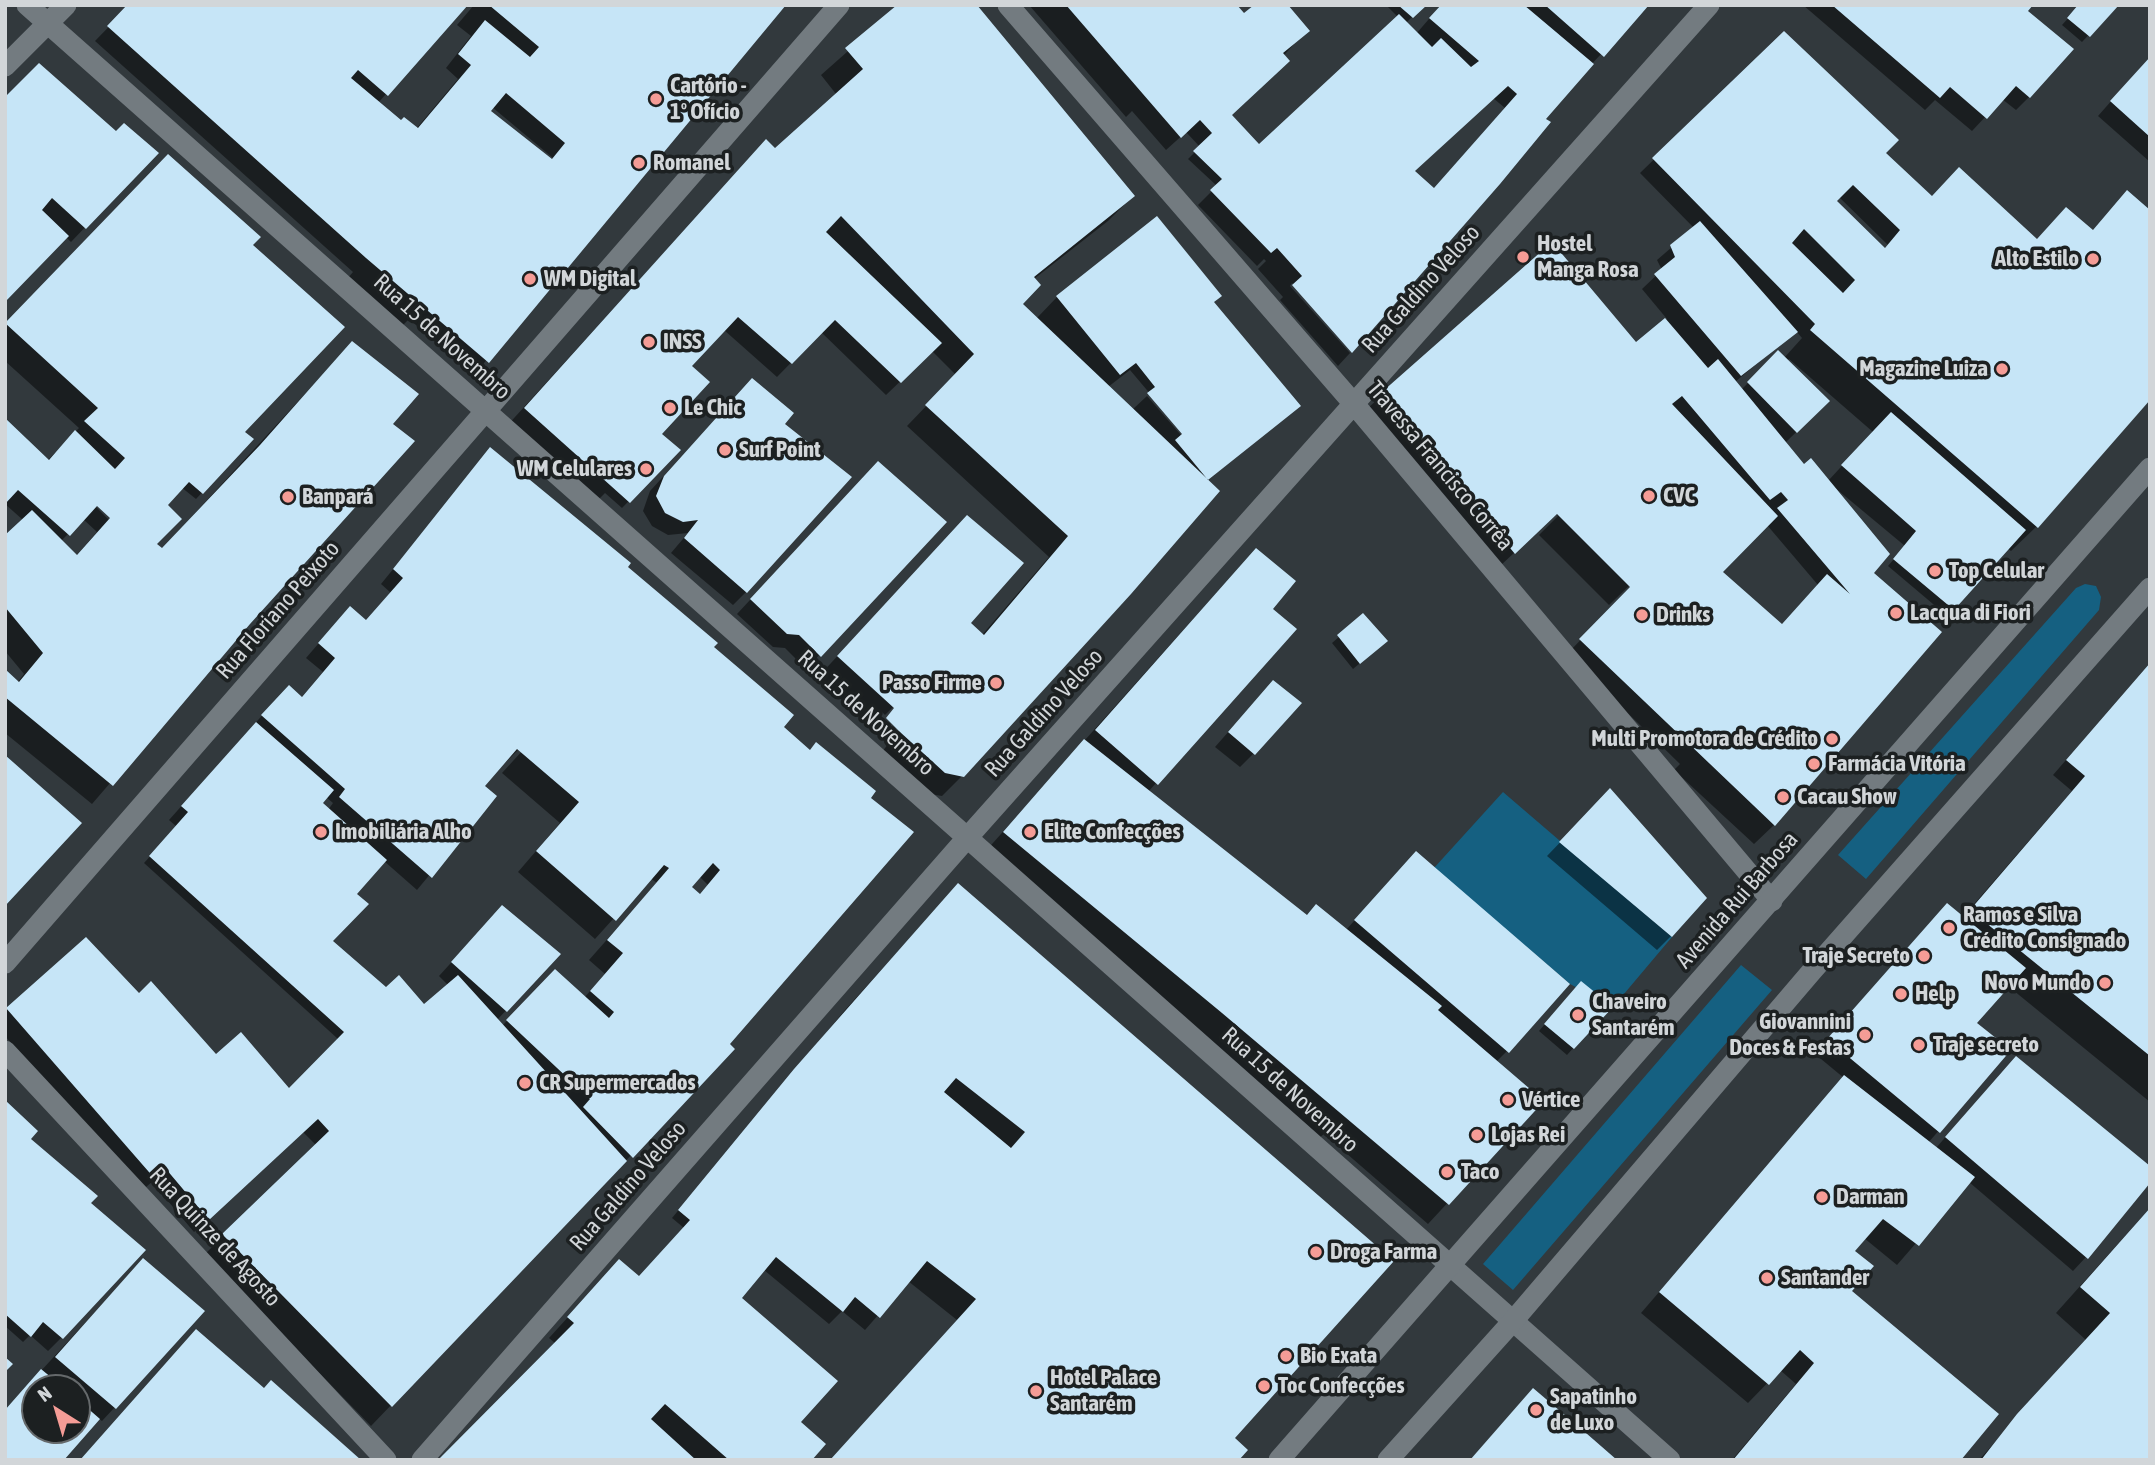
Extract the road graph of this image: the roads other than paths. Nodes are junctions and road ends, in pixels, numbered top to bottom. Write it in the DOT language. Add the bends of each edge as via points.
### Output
graph roads {
  1 [pos="27,5"];
  2 [pos="66,5"];
  3 [pos="839,5"];
  4 [pos="1008,5"];
  5 [pos="1709,5"];
  6 [pos="48,23"];
  7 [pos="5,66"];
  8 [pos="1354,404"];
  9 [pos="486,411"];
  10 [pos="2150,468"];
  11 [pos="2150,588"];
  12 [pos="967,838"];
  13 [pos="1772,901"];
  14 [pos="5,963"];
  15 [pos="5,1051"];
  16 [pos="1450,1267"];
  17 [pos="1513,1321"];
  18 [pos="386,1460"];
  19 [pos="422,1460"];
  20 [pos="1279,1460"];
  21 [pos="1388,1460"];
  22 [pos="1670,1460"];
  1 -- 6 [label="street, Rua 15 de Novembro"];
  2 -- 6 [label="street"];
  3 -- 9 [label="street, Rua Floriano Peixoto"];
  4 -- 8 [label="street, Travessa Francisco Corrêa"];
  5 -- 8 [label="street, Rua Galdino Veloso"];
  6 -- 7 [label="street"];
  6 -- 9 [label="street, Rua 15 de Novembro"];
  8 -- 12 [label="street, Rua Galdino Veloso"];
  8 -- 13 [label="street, Travessa Francisco Corrêa"];
  9 -- 12 [label="street, Rua 15 de Novembro"];
  9 -- 14 [label="street, Rua Floriano Peixoto"];
  10 -- 13 [label="street, Avenida Rui Barbosa"];
  11 -- 17 [label="street" via="1812,971"];
  12 -- 16 [label="street, Rua 15 de Novembro"];
  12 -- 19 [label="street, Rua Galdino Veloso"];
  13 -- 16 [label="street, Avenida Rui Barbosa"];
  15 -- 18 [label="street, Rua Quinze de Agosto"];
  16 -- 17 [label="street, Rua 15 de Novembro"];
  16 -- 20 [label="street, Avenida Rui Barbosa"];
  17 -- 21 [label="street"];
  17 -- 22 [label="street, Rua 15 de Novembro"];
}
